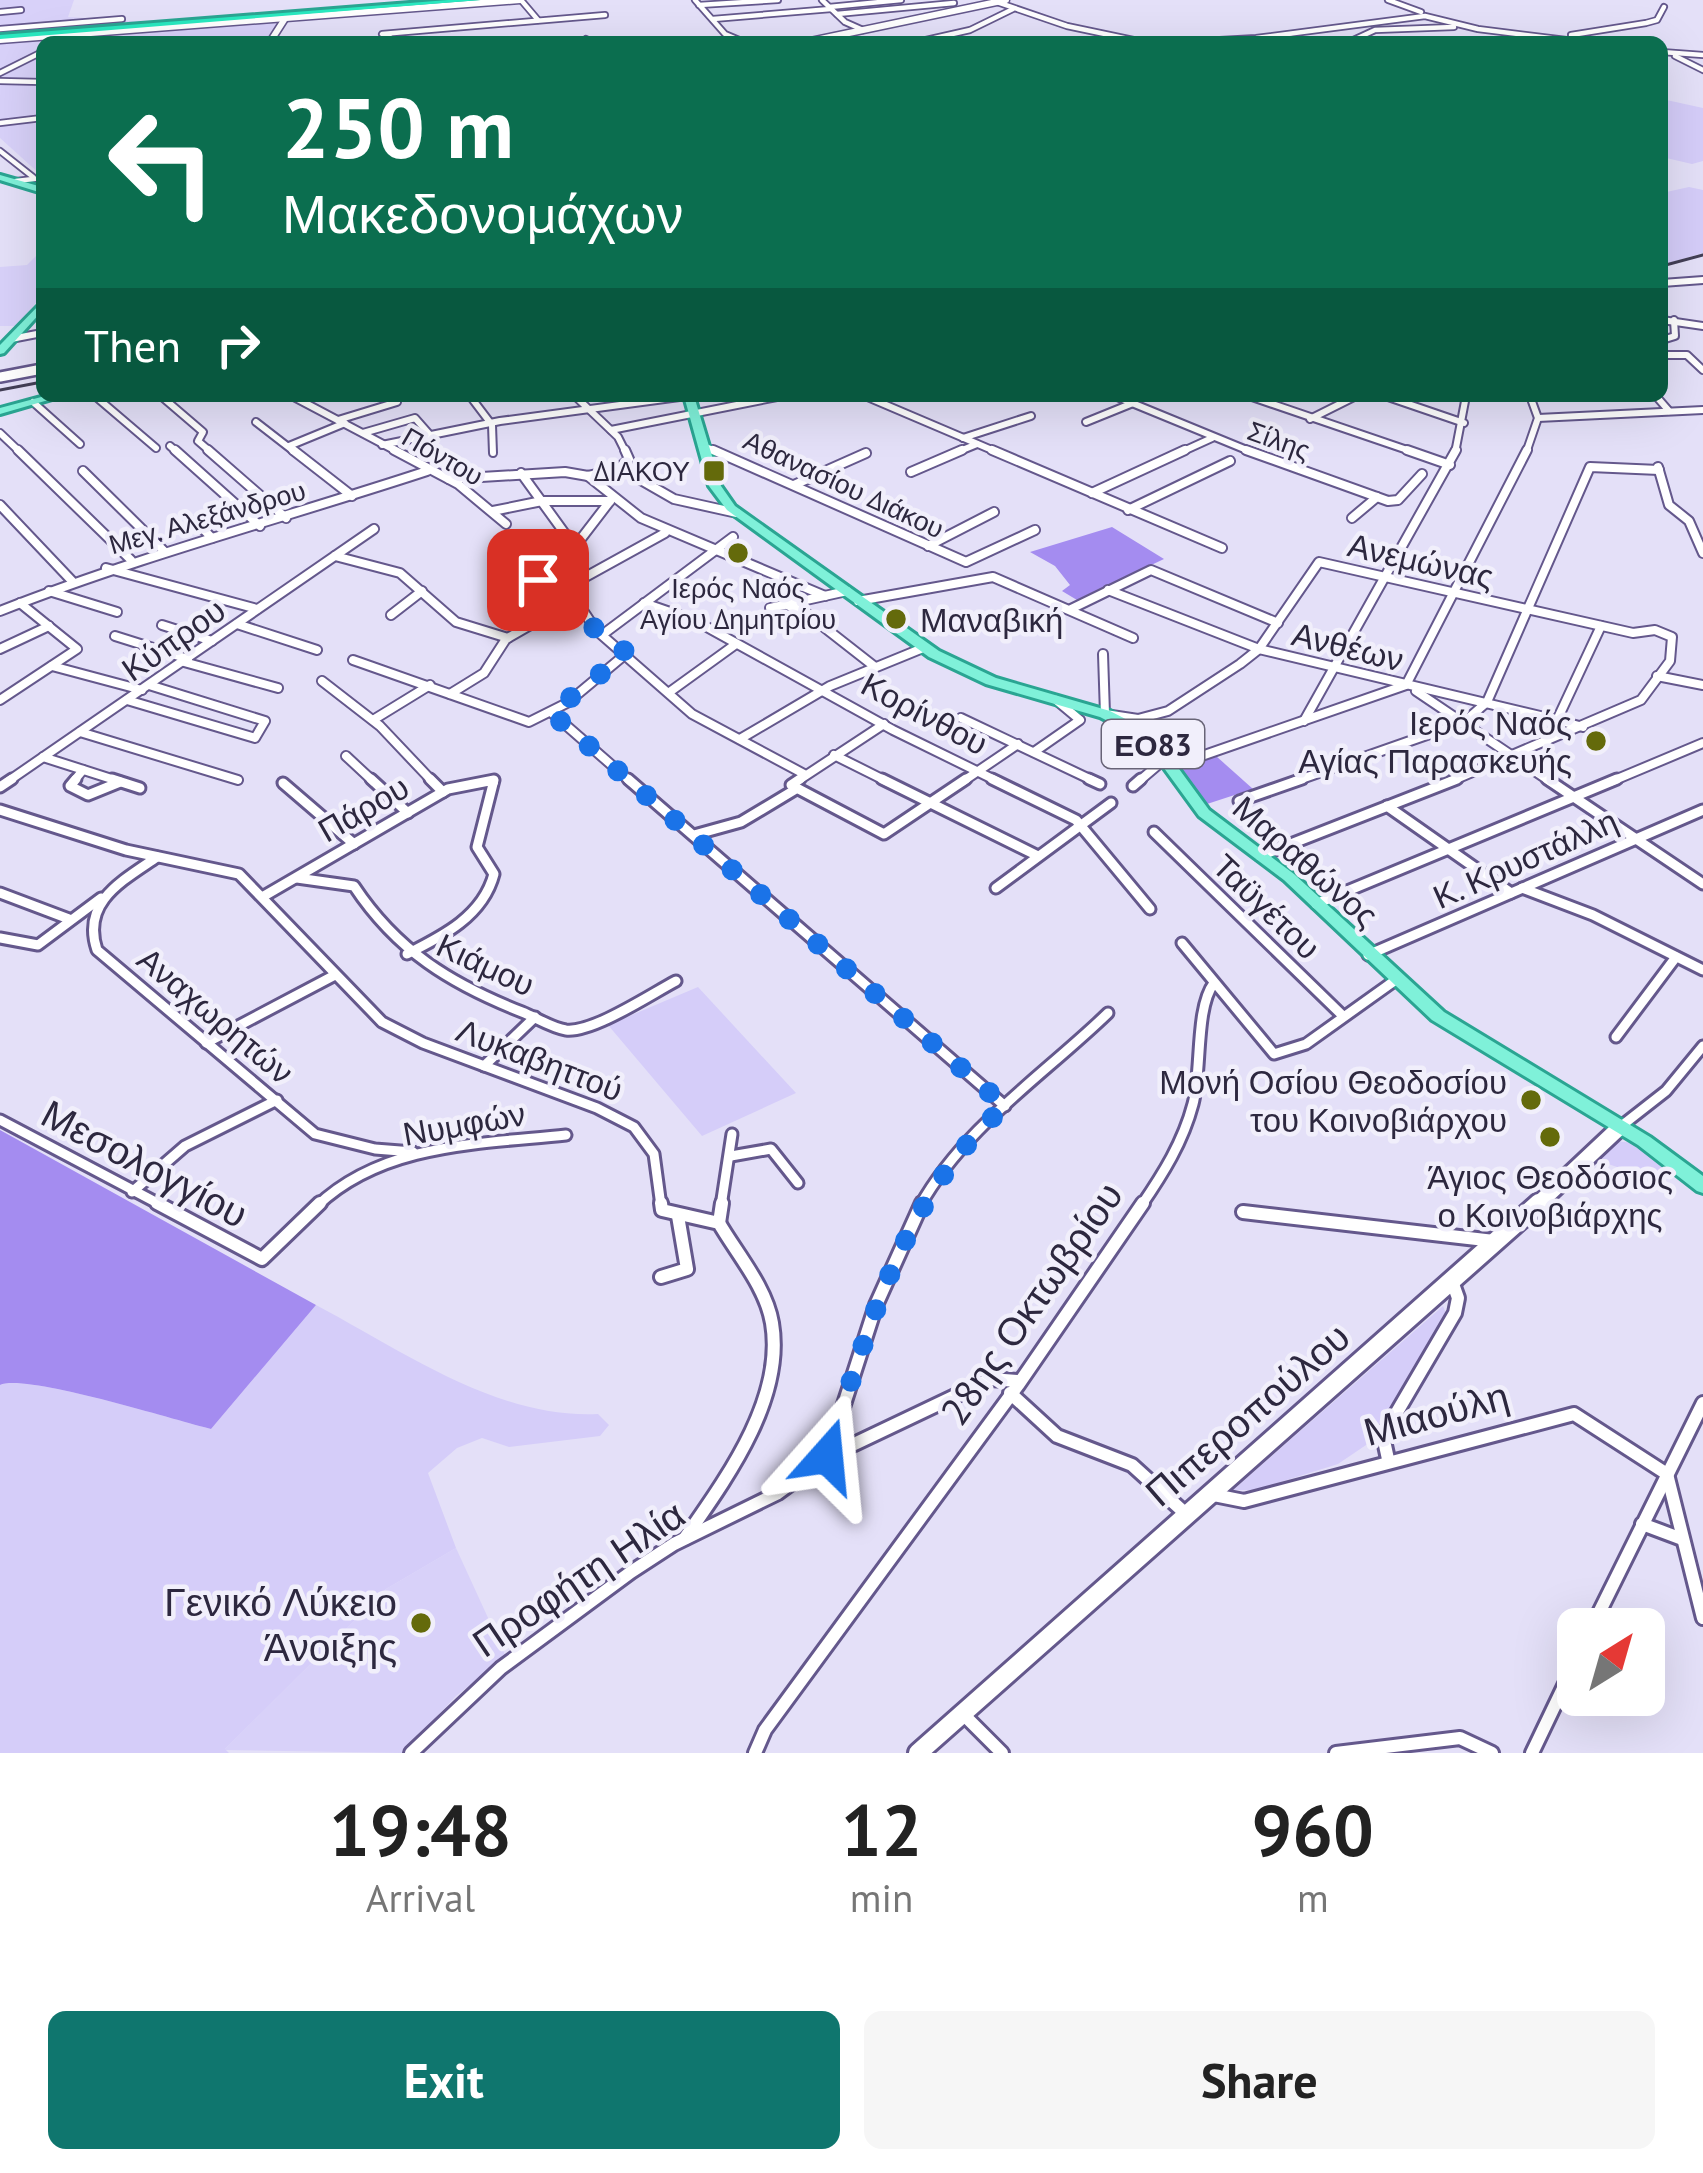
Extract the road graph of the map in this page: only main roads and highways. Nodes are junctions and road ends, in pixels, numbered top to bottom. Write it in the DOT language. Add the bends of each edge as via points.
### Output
graph roads {
  1 [pos="424,0"];
  2 [pos="476,0"];
  3 [pos="520,0"];
  4 [pos="1002,1"];
  5 [pos="956,4"];
  6 [pos="286,17"];
  7 [pos="16,33"];
  8 [pos="0,35"];
  9 [pos="81,36"];
  10 [pos="274,36"];
  11 [pos="834,36"];
  12 [pos="36,38"];
  13 [pos="0,176"];
  14 [pos="36,184"];
  15 [pos="9,187"];
  16 [pos="36,311"];
  17 [pos="0,351"];
  18 [pos="36,370"];
  19 [pos="0,377"];
  20 [pos="36,401"];
  21 [pos="690,402"];
  22 [pos="0,411"];
  23 [pos="1620,1126"];
  24 [pos="1703,1186"];
  25 [pos="918,1753"];
  1 -- 7 [label="highway"];
  2 -- 7 [label="highway"];
  3 -- 6 [label="main road"];
  4 -- 5 [label="main road"];
  5 -- 11 [label="main road"];
  6 -- 9 [label="main road"];
  6 -- 10 [label="main road"];
  7 -- 8 [label="highway"];
  8 -- 12 [label="main road"];
  13 -- 15 [label="main road"];
  14 -- 15 [label="main road"];
  16 -- 17 [label="main road"];
  18 -- 19 [label="main road"];
  20 -- 22 [label="main road"];
  21 -- 23 [label="main road, Μαραθώνος / ΕΟ83" via="717,490 738,514 923,648 991,681 1138,731 1204,813 1438,1016"];
  23 -- 24 [label="main road, Μαραθώνος / ΕΟ83"];
  23 -- 25 [label="main road, Πιπεροπούλου" via="1453,1284"];
}
